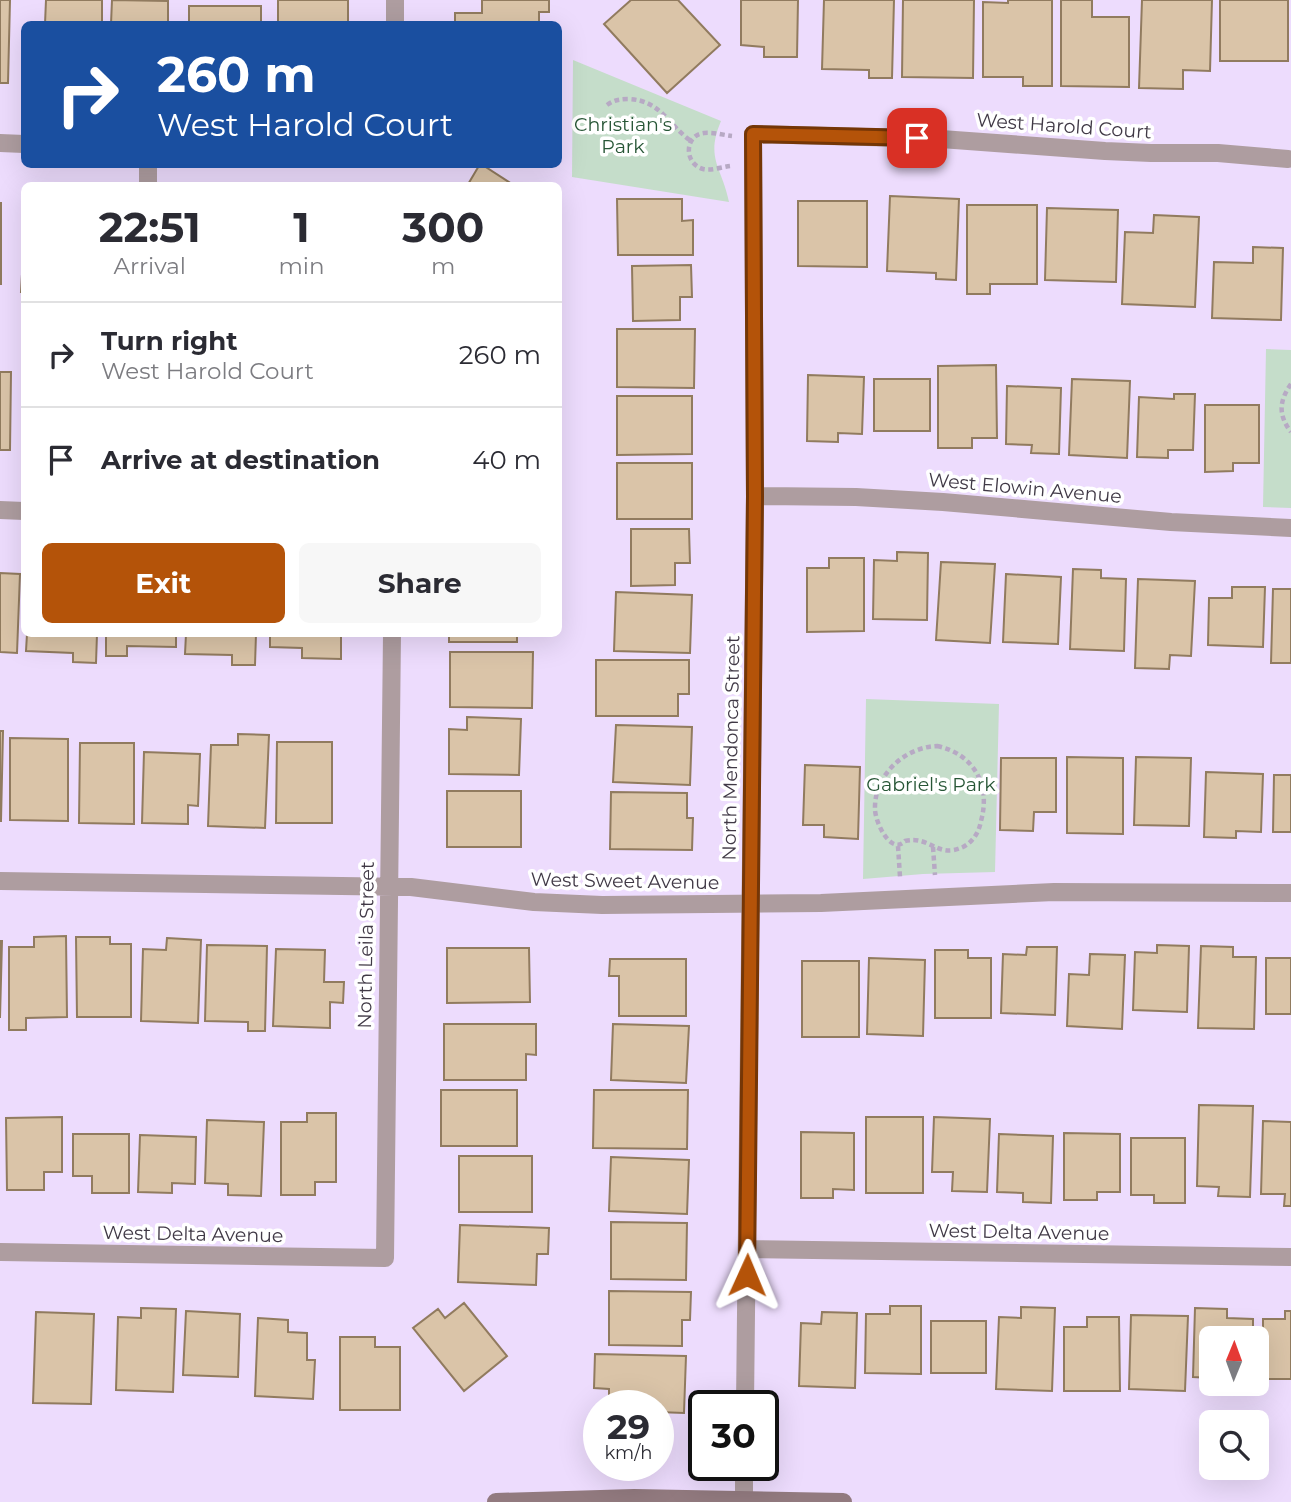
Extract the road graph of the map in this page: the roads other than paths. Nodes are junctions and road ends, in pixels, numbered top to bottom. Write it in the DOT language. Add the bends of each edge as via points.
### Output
graph roads {
  1 [pos="395,0"];
  2 [pos="395,21"];
  3 [pos="753,136"];
  4 [pos="0,144"];
  5 [pos="21,144"];
  6 [pos="1288,159"];
  7 [pos="755,496"];
  8 [pos="0,510"];
  9 [pos="21,511"];
  10 [pos="1291,528"];
  11 [pos="391,637"];
  12 [pos="0,881"];
  13 [pos="388,887"];
  14 [pos="1291,893"];
  15 [pos="750,904"];
  16 [pos="747,1249"];
  17 [pos="0,1252"];
  18 [pos="1291,1257"];
  19 [pos="385,1258"];
  20 [pos="745,1390"];
  21 [pos="744,1481"];
  22 [pos="744,1500"];
  23 [pos="496,1502"];
  24 [pos="843,1502"];
  1 -- 2 [label="street"];
  3 -- 6 [label="street, West Harold Court" via="941,139"];
  3 -- 7 [label="street, North Mendonca Street"];
  4 -- 5 [label="street"];
  7 -- 10 [label="street, West Elowin Avenue" via="943,502"];
  7 -- 15 [label="street, North Mendonca Street"];
  8 -- 9 [label="street"];
  11 -- 13 [label="street, North Leila Street"];
  12 -- 13 [label="street, West Sweet Avenue"];
  13 -- 15 [label="street, West Sweet Avenue" via="556,904"];
  13 -- 19 [label="street, North Leila Street"];
  14 -- 15 [label="street, West Sweet Avenue" via="1054,892"];
  15 -- 16 [label="street, North Mendonca Street"];
  16 -- 18 [label="street, West Delta Avenue"];
  16 -- 20 [label="street, North Mendonca Street"];
  17 -- 19 [label="street, West Delta Avenue"];
  21 -- 22 [label="street"];
  22 -- 23 [label="main road"];
  22 -- 24 [label="main road"];
}
